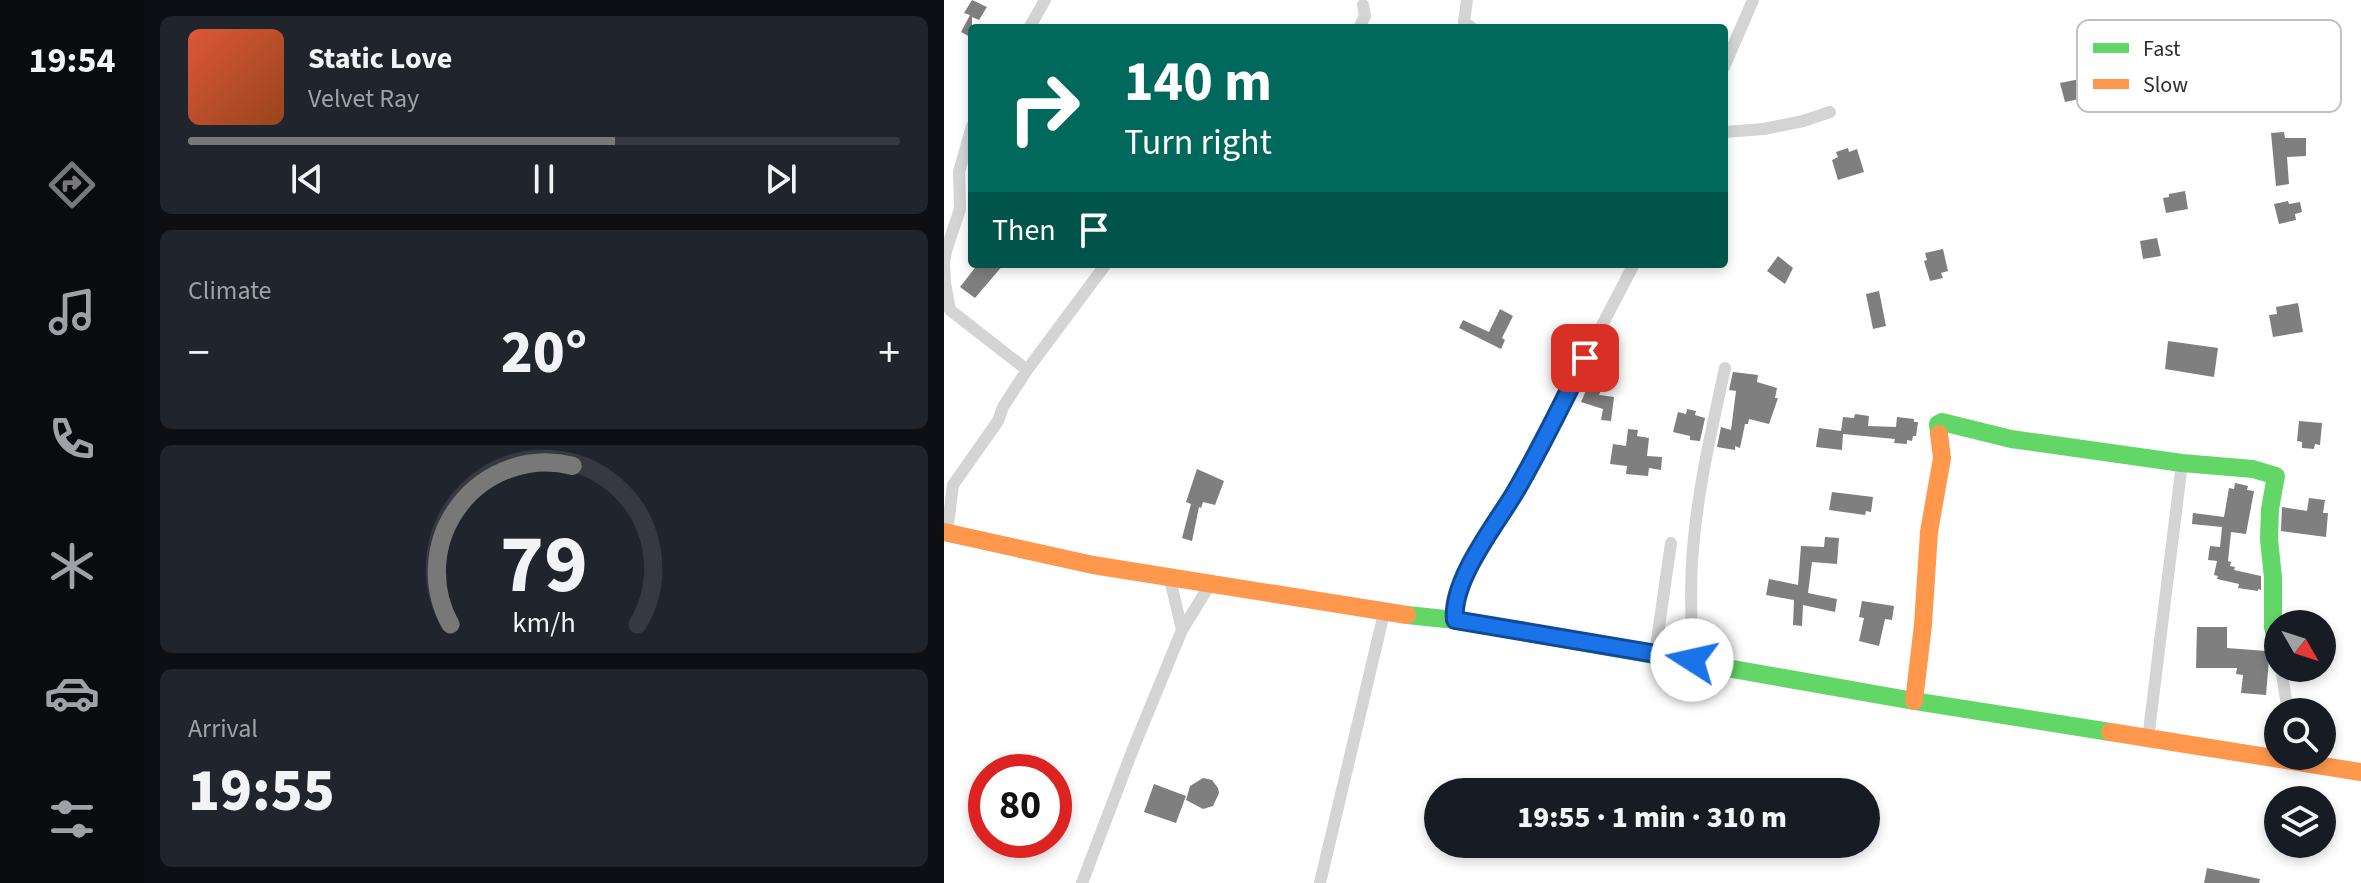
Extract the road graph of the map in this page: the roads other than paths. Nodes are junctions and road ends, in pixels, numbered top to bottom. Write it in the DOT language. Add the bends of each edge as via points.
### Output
graph roads {
  1 [pos="1045,0"];
  2 [pos="1467,0"];
  3 [pos="1753,0"];
  4 [pos="1364,2"];
  5 [pos="1031,24"];
  6 [pos="1361,24"];
  7 [pos="1467,24"];
  8 [pos="1728,58"];
  9 [pos="1830,112"];
  10 [pos="1728,132"];
  11 [pos="968,154"];
  12 [pos="944,263"];
  13 [pos="944,263"];
  14 [pos="1103,268"];
  15 [pos="1632,268"];
  16 [pos="1725,368"];
  17 [pos="1027,370"];
  18 [pos="2182,463"];
  19 [pos="945,533"];
  20 [pos="1671,543"];
  21 [pos="1170,579"];
  22 [pos="1209,586"];
  23 [pos="2273,610"];
  24 [pos="1384,613"];
  25 [pos="1455,620"];
  26 [pos="1182,630"];
  27 [pos="1655,654"];
  28 [pos="1692,660"];
  29 [pos="1914,701"];
  30 [pos="2148,739"];
  31 [pos="2264,755"];
  32 [pos="2336,767"];
  33 [pos="2361,772"];
  34 [pos="1082,883"];
  35 [pos="1320,883"];
  1 -- 5 [label="street"];
  2 -- 7 [label="street"];
  3 -- 8 [label="street"];
  4 -- 6 [label="street"];
  9 -- 10 [label="street" via="1764,129"];
  11 -- 12 [label="street" via="958,180 960,209"];
  13 -- 17 [label="street" via="950,310"];
  14 -- 17 [label="street"];
  15 -- 25 [label="street" via="1515,492 1483,541 1455,598"];
  16 -- 28 [label="street" via="1705,461 1692,562"];
  17 -- 19 [label="street" via="953,485"];
  18 -- 23 [label="main road" via="2276,476 2269,539"];
  18 -- 29 [label="main road" via="1938,424 1941,467 1929,532"];
  18 -- 30 [label="street"];
  19 -- 21 [label="main road"];
  20 -- 27 [label="street"];
  21 -- 22 [label="main road"];
  21 -- 26 [label="street"];
  22 -- 24 [label="main road"];
  22 -- 26 [label="street"];
  24 -- 25 [label="main road"];
  24 -- 35 [label="street"];
  25 -- 27 [label="main road"];
  26 -- 34 [label="street"];
  27 -- 28 [label="main road"];
  28 -- 29 [label="main road"];
  29 -- 30 [label="main road"];
  30 -- 31 [label="main road"];
  32 -- 33 [label="main road"];
}
